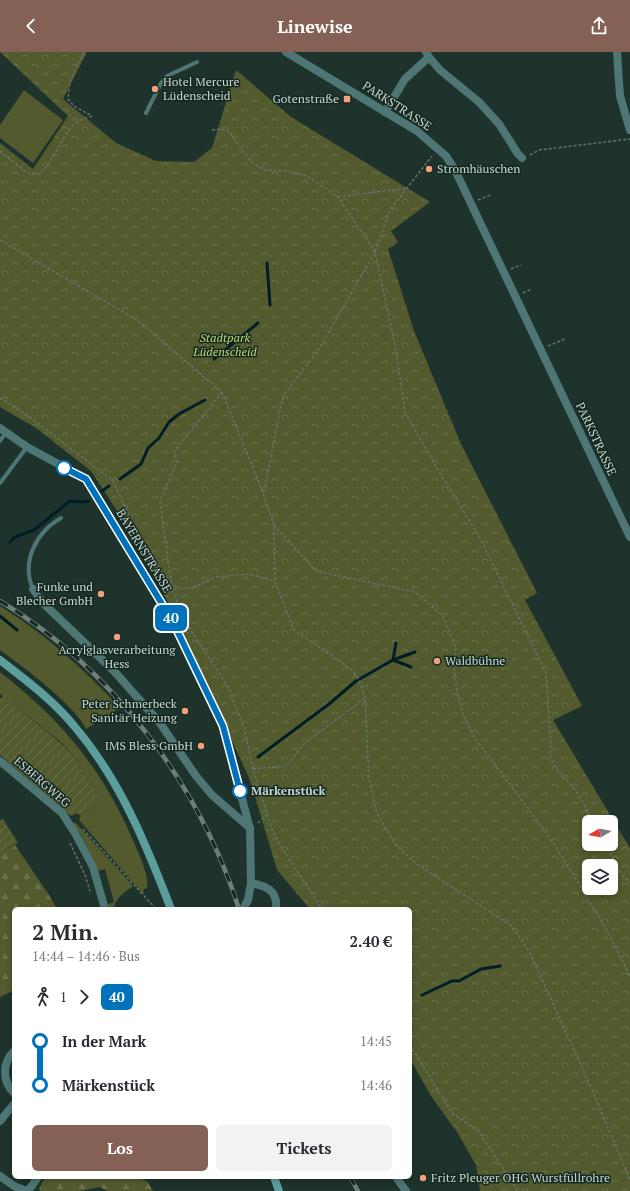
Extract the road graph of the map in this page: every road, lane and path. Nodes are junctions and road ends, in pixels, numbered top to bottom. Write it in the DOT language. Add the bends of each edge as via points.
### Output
graph roads {
  1 [pos="84,52"];
  2 [pos="286,52"];
  3 [pos="617,52"];
  4 [pos="427,54"];
  5 [pos="197,62"];
  6 [pos="385,112"];
  7 [pos="146,113"];
  8 [pos="212,130"];
  9 [pos="630,130"];
  10 [pos="630,139"];
  11 [pos="438,149"];
  12 [pos="0,151"];
  13 [pos="522,158"];
  14 [pos="407,188"];
  15 [pos="490,195"];
  16 [pos="338,197"];
  17 [pos="471,203"];
  18 [pos="0,240"];
  19 [pos="375,252"];
  20 [pos="521,265"];
  21 [pos="514,268"];
  22 [pos="532,289"];
  23 [pos="526,292"];
  24 [pos="565,339"];
  25 [pos="541,350"];
  26 [pos="222,392"];
  27 [pos="3,430"];
  28 [pos="0,441"];
  29 [pos="27,447"];
  30 [pos="0,483"];
  31 [pos="264,493"];
  32 [pos="61,518"];
  33 [pos="274,525"];
  34 [pos="630,537"];
  35 [pos="275,581"];
  36 [pos="33,589"];
  37 [pos="0,660"];
  38 [pos="365,698"];
  39 [pos="0,761"];
  40 [pos="253,769"];
  41 [pos="267,815"];
  42 [pos="589,815"];
  43 [pos="80,825"];
  44 [pos="250,829"];
  45 [pos="70,843"];
  46 [pos="609,851"];
  47 [pos="630,882"];
  48 [pos="252,883"];
  49 [pos="92,896"];
  50 [pos="104,907"];
  51 [pos="154,907"];
  52 [pos="170,907"];
  53 [pos="245,907"];
  54 [pos="276,907"];
  55 [pos="630,976"];
  56 [pos="412,1048"];
  57 [pos="12,1053"];
  58 [pos="12,1090"];
  59 [pos="12,1106"];
  60 [pos="0,1121"];
  61 [pos="0,1176"];
  62 [pos="37,1179"];
  63 [pos="275,1179"];
  64 [pos="397,1179"];
  65 [pos="630,1180"];
  66 [pos="279,1191"];
  67 [pos="406,1191"];
  68 [pos="518,1191"];
  1 -- 12 [label="path" via="70,81 68,99 74,106 92,116 80,120 71,128 45,170 37,175 26,172"];
  2 -- 6 [label="street, PARKSTRASSE"];
  3 -- 9 [label="street" via="620,96"];
  4 -- 6 [label="street" via="406,79"];
  4 -- 13 [label="street" via="440,70 480,102"];
  5 -- 7 [label="lane" via="167,76"];
  6 -- 11 [label="street, PARKSTRASSE" via="416,131"];
  8 -- 16 [label="path" via="230,132 242,151 264,170 286,170 307,176"];
  10 -- 13 [label="path" via="539,150"];
  11 -- 14 [label="path"];
  11 -- 17 [label="street, PARKSTRASSE" via="455,170"];
  14 -- 16 [label="path"];
  14 -- 19 [label="path" via="390,210"];
  15 -- 17 [label="path"];
  16 -- 19 [label="path"];
  17 -- 25 [label="street, PARKSTRASSE"];
  18 -- 26 [label="path" via="137,320"];
  19 -- 31 [label="path" via="319,349 283,396"];
  19 -- 42 [label="path" via="396,350 405,412 479,536 546,673 551,745 549,754"];
  20 -- 21 [label="path"];
  22 -- 23 [label="path"];
  24 -- 25 [label="path"];
  25 -- 34 [label="street, PARKSTRASSE"];
  26 -- 31 [label="path"];
  26 -- 35 [label="path" via="174,452 177,462 160,501 172,589 193,588 216,577 249,574"];
  27 -- 28 [label="lane, BAYERNSTRASSE"];
  27 -- 29 [label="street, BAYERNSTRASSE"];
  29 -- 30 [label="lane"];
  29 -- 44 [label="street, BAYERNSTRASSE" via="86,479 173,622 223,726"];
  31 -- 33 [label="path"];
  32 -- 36 [label="lane" via="45,529 32,552 27,575"];
  33 -- 35 [label="path"];
  33 -- 55 [label="path" via="316,571 415,592 443,616 456,648 454,669 457,691 463,714 474,737 563,858 605,927"];
  35 -- 38 [label="path" via="293,629 351,669"];
  36 -- 44 [label="street" via="43,603 114,671 160,723 212,795"];
  37 -- 52 [label="main road" via="60,710 75,726 102,764 136,824"];
  38 -- 40 [label="path" via="305,743 286,766"];
  38 -- 65 [label="path" via="369,778 376,811 394,843 416,863 512,926 530,953"];
  39 -- 50 [label="street, ESBERGWEG" via="62,813 93,867"];
  41 -- 44 [label="path"];
  43 -- 51 [label="path"];
  44 -- 48 [label="street, BAYERNSTRASSE"];
  45 -- 49 [label="path"];
  46 -- 47 [label="path" via="623,876"];
  48 -- 53 [label="street"];
  48 -- 54 [label="street" via="267,886 277,900"];
  56 -- 68 [label="path" via="452,1113 479,1132"];
  57 -- 58 [label="street" via="6,1060 5,1070 7,1082"];
  59 -- 60 [label="street"];
  61 -- 62 [label="street" via="26,1191"];
  63 -- 66 [label="main road"];
  64 -- 67 [label="street"];
}
